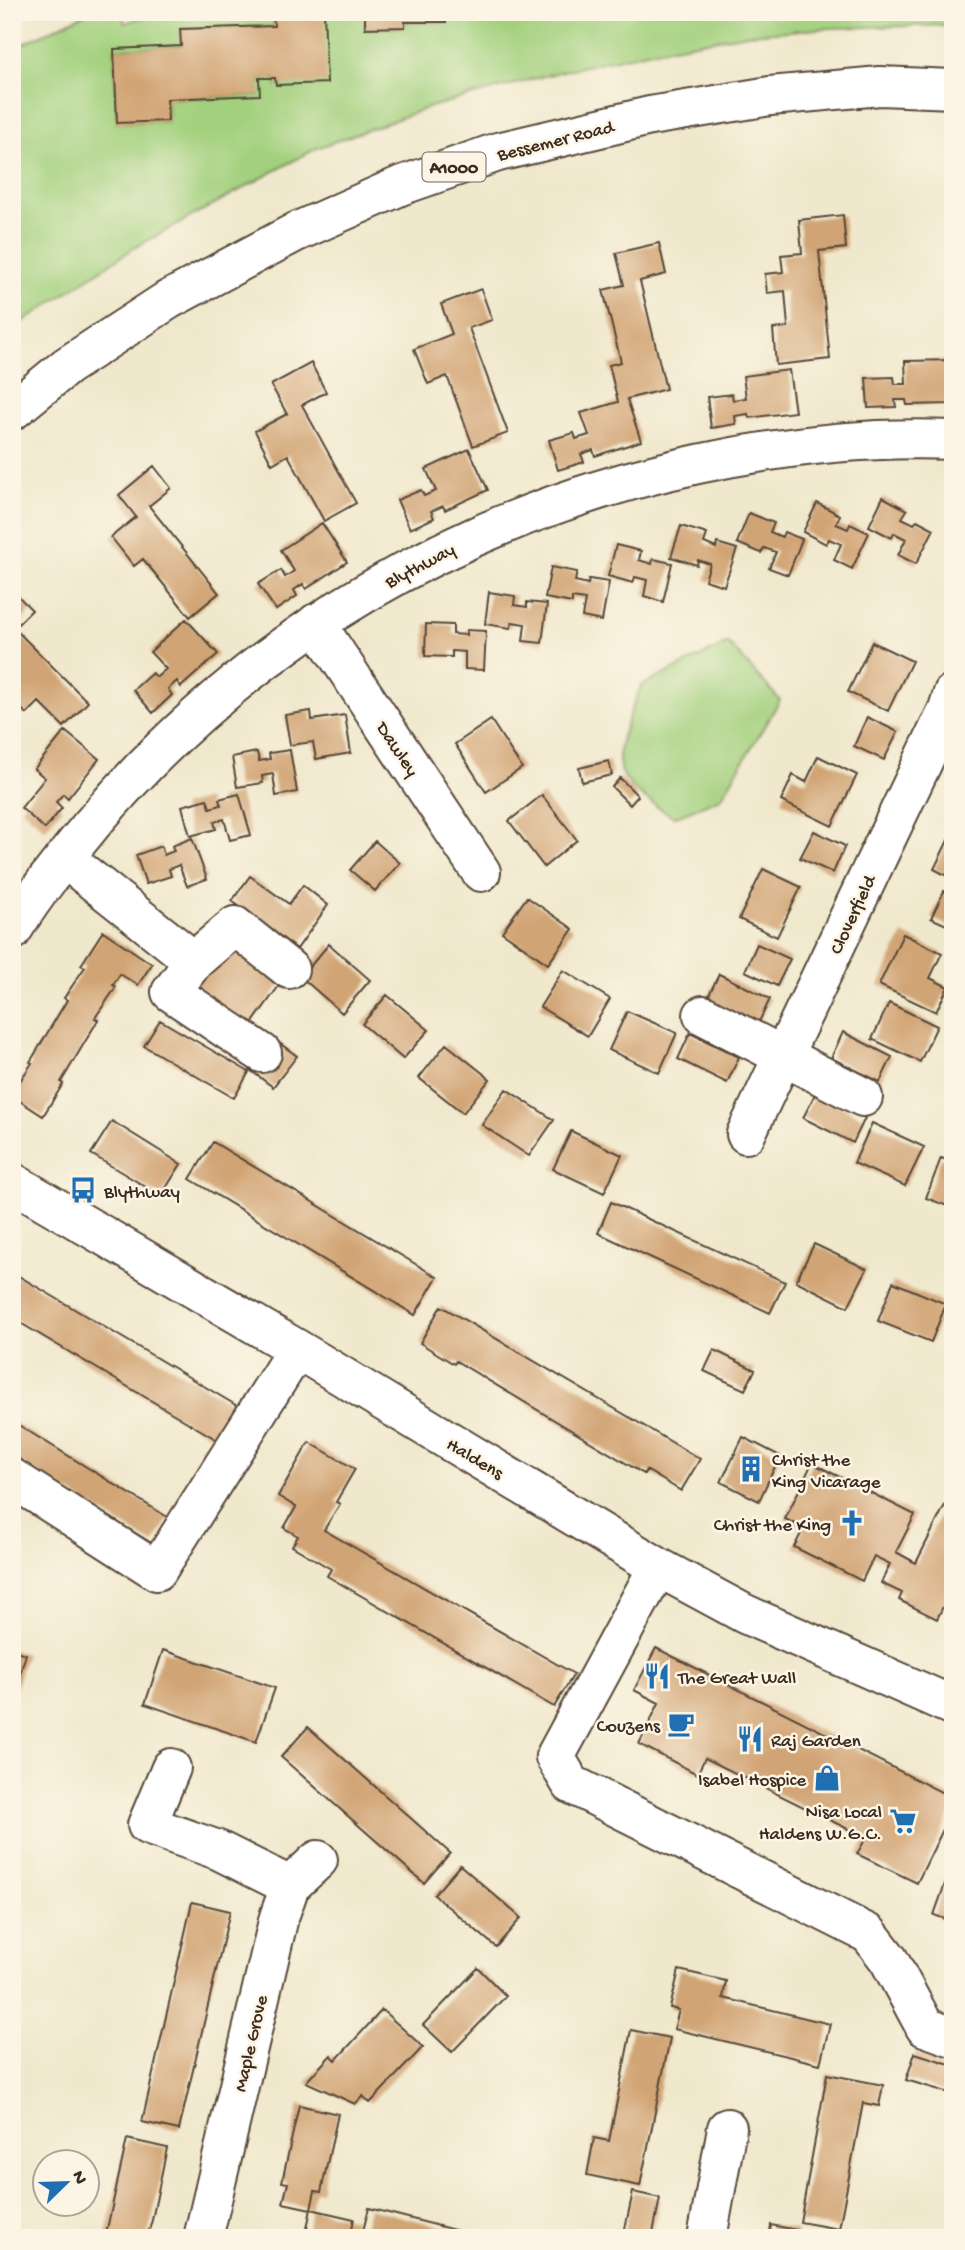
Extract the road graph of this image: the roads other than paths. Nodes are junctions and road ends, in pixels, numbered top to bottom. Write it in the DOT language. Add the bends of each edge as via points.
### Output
graph roads {
  1 [pos="953,89"];
  2 [pos="12,411"];
  3 [pos="953,440"];
  4 [pos="316,623"];
  5 [pos="953,693"];
  6 [pos="64,858"];
  7 [pos="481,872"];
  8 [pos="12,931"];
  9 [pos="194,961"];
  10 [pos="289,969"];
  11 [pos="703,1015"];
  12 [pos="261,1054"];
  13 [pos="783,1057"];
  14 [pos="863,1097"];
  15 [pos="746,1134"];
  16 [pos="12,1182"];
  17 [pos="297,1349"];
  18 [pos="12,1478"];
  19 [pos="658,1567"];
  20 [pos="953,1706"];
  21 [pos="171,1768"];
  22 [pos="318,1860"];
  23 [pos="290,1886"];
  24 [pos="953,2037"];
  25 [pos="727,2128"];
  26 [pos="203,2238"];
  27 [pos="707,2238"];
  1 -- 2 [label="street, Bessemer Road / A1000" via="880,86 770,96 650,116 498,152 400,186 296,232 168,300 67,366"];
  3 -- 4 [label="street, Blythway" via="818,444 644,476 556,503 441,551"];
  4 -- 6 [label="street, Blythway" via="182,728 122,788"];
  4 -- 7 [label="street, Dawley"];
  5 -- 13 [label="street, Cloverfield"];
  6 -- 8 [label="street, Blythway"];
  6 -- 9 [label="street"];
  9 -- 10 [label="street" via="235,926"];
  9 -- 12 [label="street" via="171,992"];
  11 -- 13 [label="street"];
  13 -- 14 [label="street"];
  13 -- 15 [label="street, Cloverfield"];
  16 -- 17 [label="street, Haldens"];
  17 -- 18 [label="street" via="157,1571"];
  17 -- 19 [label="street, Haldens"];
  19 -- 20 [label="street, Haldens" via="745,1614"];
  19 -- 24 [label="street" via="555,1757 571,1784 869,1934 889,1960 925,2027"];
  21 -- 23 [label="street" via="147,1825 218,1850"];
  22 -- 23 [label="street, Maple Grove"];
  23 -- 26 [label="street, Maple Grove"];
  25 -- 27 [label="street"];
}
